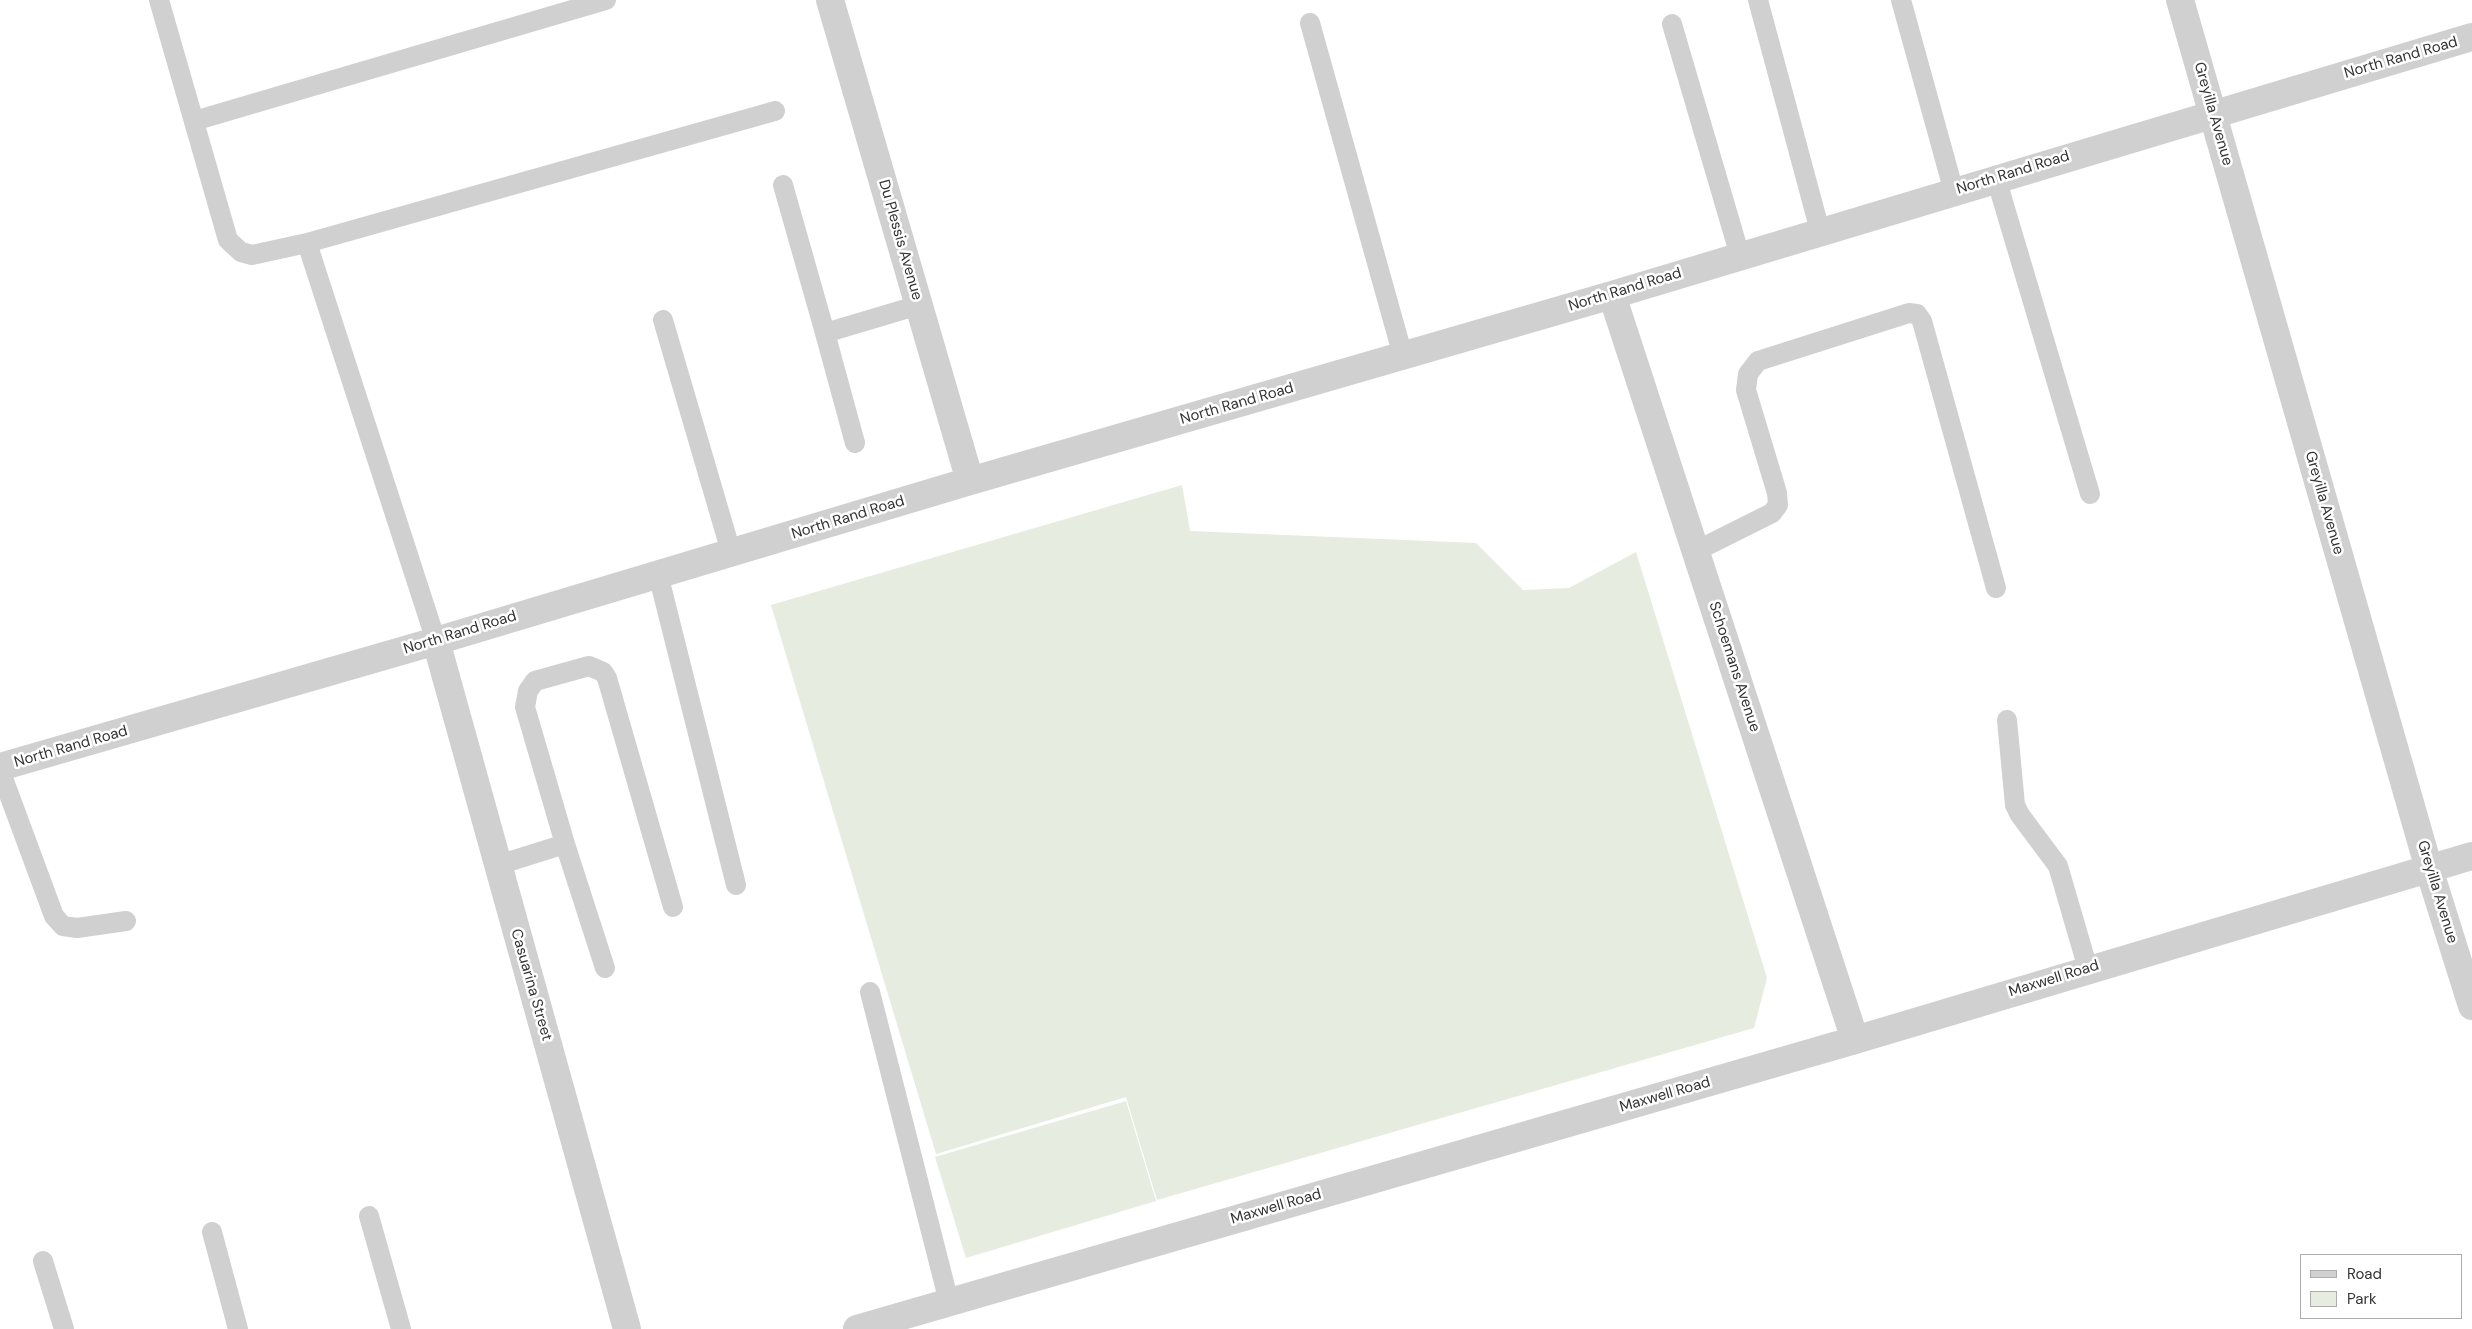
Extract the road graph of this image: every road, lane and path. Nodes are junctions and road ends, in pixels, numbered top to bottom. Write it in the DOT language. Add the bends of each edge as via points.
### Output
graph roads {
  1 [pos="159,0"];
  2 [pos="606,0"];
  3 [pos="830,0"];
  4 [pos="1758,0"];
  5 [pos="1901,0"];
  6 [pos="2180,0"];
  7 [pos="1310,23"];
  8 [pos="1672,24"];
  9 [pos="2472,37"];
  10 [pos="776,111"];
  11 [pos="2213,113"];
  12 [pos="194,121"];
  13 [pos="1996,178"];
  14 [pos="784,185"];
  15 [pos="1954,192"];
  16 [pos="1820,232"];
  17 [pos="307,243"];
  18 [pos="1740,256"];
  19 [pos="1612,294"];
  20 [pos="919,305"];
  21 [pos="663,320"];
  22 [pos="825,333"];
  23 [pos="1403,356"];
  24 [pos="856,443"];
  25 [pos="970,481"];
  26 [pos="2090,494"];
  27 [pos="1696,551"];
  28 [pos="731,552"];
  29 [pos="658,574"];
  30 [pos="1996,588"];
  31 [pos="436,641"];
  32 [pos="2007,720"];
  33 [pos="0,769"];
  34 [pos="565,844"];
  35 [pos="2472,856"];
  36 [pos="498,865"];
  37 [pos="2429,869"];
  38 [pos="736,885"];
  39 [pos="673,907"];
  40 [pos="126,921"];
  41 [pos="605,968"];
  42 [pos="2088,969"];
  43 [pos="870,992"];
  44 [pos="2472,1006"];
  45 [pos="1855,1040"];
  46 [pos="368,1216"];
  47 [pos="212,1232"];
  48 [pos="43,1261"];
  49 [pos="949,1302"];
  50 [pos="64,1329"];
  51 [pos="238,1329"];
  52 [pos="402,1329"];
  53 [pos="627,1329"];
  54 [pos="858,1329"];
  1 -- 12 [label="lane"];
  2 -- 12 [label="lane"];
  3 -- 20 [label="street, Du Plessis Avenue"];
  4 -- 16 [label="lane"];
  5 -- 15 [label="lane"];
  6 -- 11 [label="street, Greyilla Avenue"];
  7 -- 23 [label="lane"];
  8 -- 18 [label="lane"];
  9 -- 11 [label="street, North Rand Road"];
  10 -- 17 [label="lane"];
  11 -- 13 [label="street, North Rand Road"];
  11 -- 37 [label="street, Greyilla Avenue"];
  12 -- 17 [label="lane" via="228,240 233,247 252,255"];
  13 -- 15 [label="street, North Rand Road"];
  13 -- 26 [label="lane"];
  14 -- 22 [label="lane"];
  15 -- 16 [label="street, North Rand Road"];
  16 -- 18 [label="street, North Rand Road"];
  17 -- 31 [label="lane"];
  18 -- 19 [label="street, North Rand Road"];
  19 -- 23 [label="street, North Rand Road"];
  19 -- 27 [label="street, Schoemans Avenue"];
  20 -- 22 [label="lane"];
  20 -- 25 [label="street, Du Plessis Avenue"];
  21 -- 28 [label="lane"];
  22 -- 24 [label="lane"];
  23 -- 25 [label="street, North Rand Road"];
  25 -- 28 [label="street, North Rand Road"];
  27 -- 30 [label="lane" via="1772,512 1778,505 1746,390 1748,374 1758,361 1917,314 1922,321"];
  27 -- 45 [label="street, Schoemans Avenue"];
  28 -- 29 [label="street, North Rand Road"];
  29 -- 31 [label="street, North Rand Road"];
  29 -- 38 [label="lane"];
  31 -- 33 [label="street, North Rand Road"];
  31 -- 36 [label="street, Casuarina Street"];
  32 -- 42 [label="lane" via="2015,805 2058,866"];
  33 -- 40 [label="lane" via="54,916 63,926 77,928"];
  34 -- 36 [label="lane"];
  34 -- 39 [label="lane" via="525,707 528,692 535,682 589,666 603,672 607,678"];
  34 -- 41 [label="lane"];
  35 -- 37 [label="street, Maxwell Road"];
  36 -- 53 [label="street, Casuarina Street"];
  37 -- 42 [label="street, Maxwell Road"];
  37 -- 44 [label="street, Greyilla Avenue"];
  42 -- 45 [label="street, Maxwell Road"];
  43 -- 49 [label="lane"];
  45 -- 49 [label="street, Maxwell Road"];
  46 -- 52 [label="lane"];
  47 -- 51 [label="lane"];
  48 -- 50 [label="lane"];
  49 -- 54 [label="street, Maxwell Road"];
}
